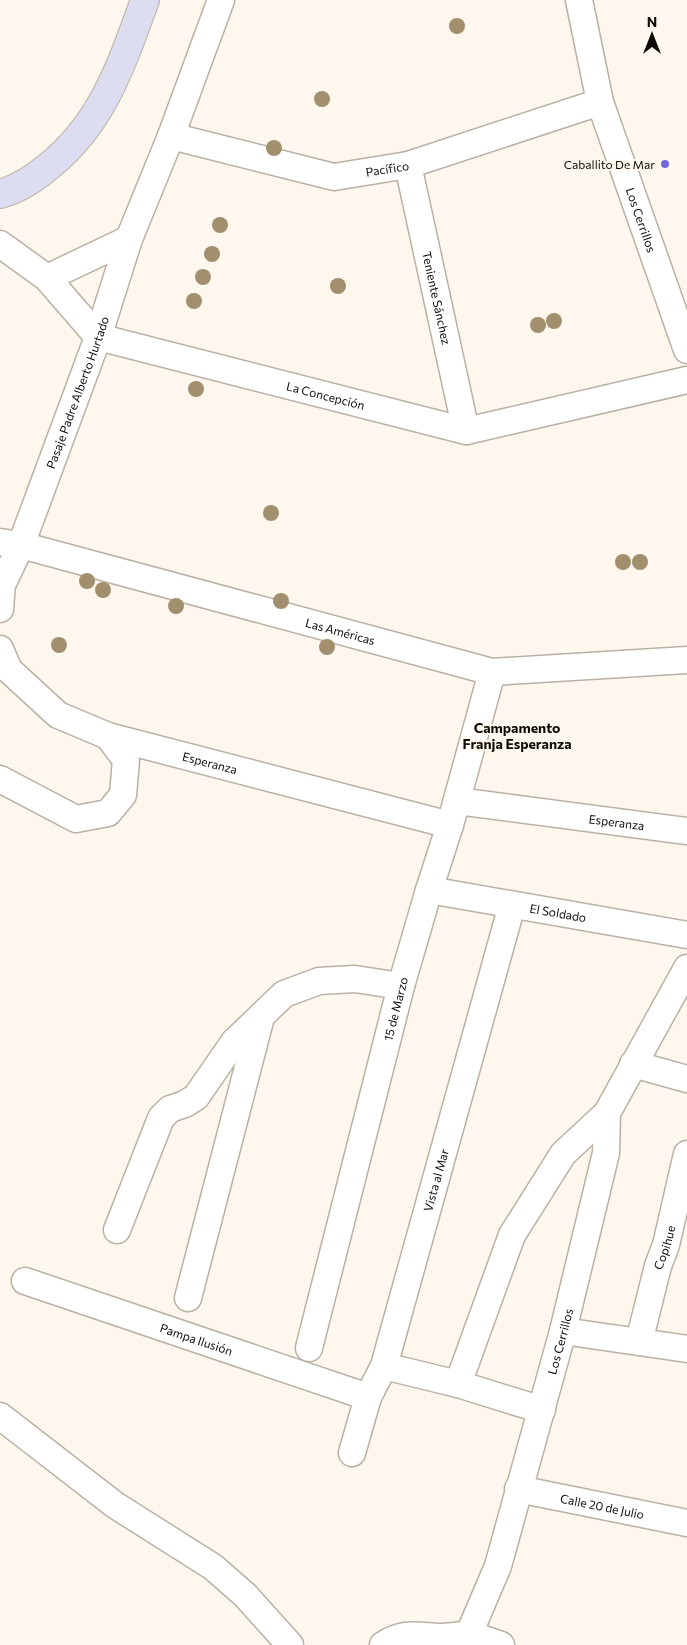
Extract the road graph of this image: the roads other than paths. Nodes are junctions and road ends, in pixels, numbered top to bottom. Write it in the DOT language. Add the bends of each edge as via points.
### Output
graph roads {
  1 [pos="145,0"];
  2 [pos="221,0"];
  3 [pos="579,0"];
  4 [pos="600,102"];
  5 [pos="171,136"];
  6 [pos="408,165"];
  7 [pos="0,194"];
  8 [pos="129,238"];
  9 [pos="0,244"];
  10 [pos="47,278"];
  11 [pos="98,337"];
  12 [pos="687,350"];
  13 [pos="687,380"];
  14 [pos="466,431"];
  15 [pos="10,543"];
  16 [pos="0,609"];
  17 [pos="0,650"];
  18 [pos="687,660"];
  19 [pos="492,672"];
  20 [pos="108,736"];
  21 [pos="0,779"];
  22 [pos="453,813"];
  23 [pos="687,831"];
  24 [pos="429,890"];
  25 [pos="512,905"];
  26 [pos="687,935"];
  27 [pos="687,968"];
  28 [pos="401,986"];
  29 [pos="261,1016"];
  30 [pos="633,1064"];
  31 [pos="687,1079"];
  32 [pos="607,1113"];
  33 [pos="687,1154"];
  34 [pos="117,1230"];
  35 [pos="677,1246"];
  36 [pos="25,1281"];
  37 [pos="188,1298"];
  38 [pos="563,1331"];
  39 [pos="639,1342"];
  40 [pos="309,1348"];
  41 [pos="687,1348"];
  42 [pos="384,1366"];
  43 [pos="458,1384"];
  44 [pos="368,1397"];
  45 [pos="542,1410"];
  46 [pos="0,1416"];
  47 [pos="352,1452"];
  48 [pos="518,1489"];
  49 [pos="687,1523"];
  50 [pos="469,1634"];
  51 [pos="290,1645"];
  52 [pos="383,1645"];
  53 [pos="501,1645"];
  1 -- 7 [label="main road" via="112,87 84,132 38,175"];
  2 -- 5 [label="street, Pasaje Padre Alberto Hurtado"];
  3 -- 4 [label="street, Los Cerrillos"];
  4 -- 6 [label="street, Pacífico"];
  4 -- 12 [label="street, Los Cerrillos"];
  5 -- 6 [label="street, Pacífico" via="334,177"];
  5 -- 8 [label="street, Pasaje Padre Alberto Hurtado"];
  6 -- 14 [label="street, Teniente Sánchez"];
  8 -- 10 [label="street"];
  8 -- 11 [label="street, Pasaje Padre Alberto Hurtado"];
  9 -- 10 [label="street"];
  10 -- 11 [label="street"];
  11 -- 14 [label="street, La Concepción"];
  11 -- 15 [label="street, Pasaje Padre Alberto Hurtado"];
  13 -- 14 [label="street, La Concepción"];
  15 -- 16 [label="street"];
  15 -- 19 [label="street, Las Américas"];
  17 -- 20 [label="street, Esperanza" via="9,670 58,715"];
  18 -- 19 [label="street, Las Américas"];
  19 -- 22 [label="street, 15 de Marzo"];
  20 -- 21 [label="street" via="126,760 123,795 108,813 76,819"];
  20 -- 22 [label="street, Esperanza"];
  22 -- 23 [label="street, Esperanza"];
  22 -- 24 [label="street, 15 de Marzo"];
  24 -- 25 [label="street, El Soldado"];
  24 -- 28 [label="street, 15 de Marzo"];
  25 -- 26 [label="street, El Soldado"];
  25 -- 42 [label="street, Vista al Mar"];
  27 -- 30 [label="street, Los Cerrillos"];
  28 -- 29 [label="street" via="355,979 319,981 284,994"];
  28 -- 40 [label="street, 15 de Marzo"];
  29 -- 34 [label="street" via="234,1042 196,1097 170,1109 160,1118"];
  29 -- 37 [label="street"];
  30 -- 31 [label="street"];
  30 -- 32 [label="street, Los Cerrillos"];
  32 -- 38 [label="street, Los Cerrillos" via="606,1153"];
  32 -- 43 [label="street, Los Cerrillos" via="563,1154 512,1235"];
  33 -- 35 [label="street, Copihue"];
  35 -- 39 [label="street, Copihue" via="658,1266"];
  36 -- 44 [label="street, Pampa Ilusión"];
  38 -- 39 [label="street"];
  38 -- 45 [label="street, Los Cerrillos"];
  39 -- 41 [label="street"];
  42 -- 43 [label="street"];
  42 -- 44 [label="street, Vista al Mar"];
  43 -- 45 [label="street"];
  44 -- 47 [label="street, Vista al Mar"];
  45 -- 48 [label="street, Los Cerrillos"];
  46 -- 51 [label="street" via="115,1505 213,1566"];
  48 -- 49 [label="street, Calle 20 de Julio"];
  48 -- 50 [label="street, Los Cerrillos" via="498,1566"];
  50 -- 52 [label="street" via="442,1637 410,1634"];
  50 -- 53 [label="street"];
}
